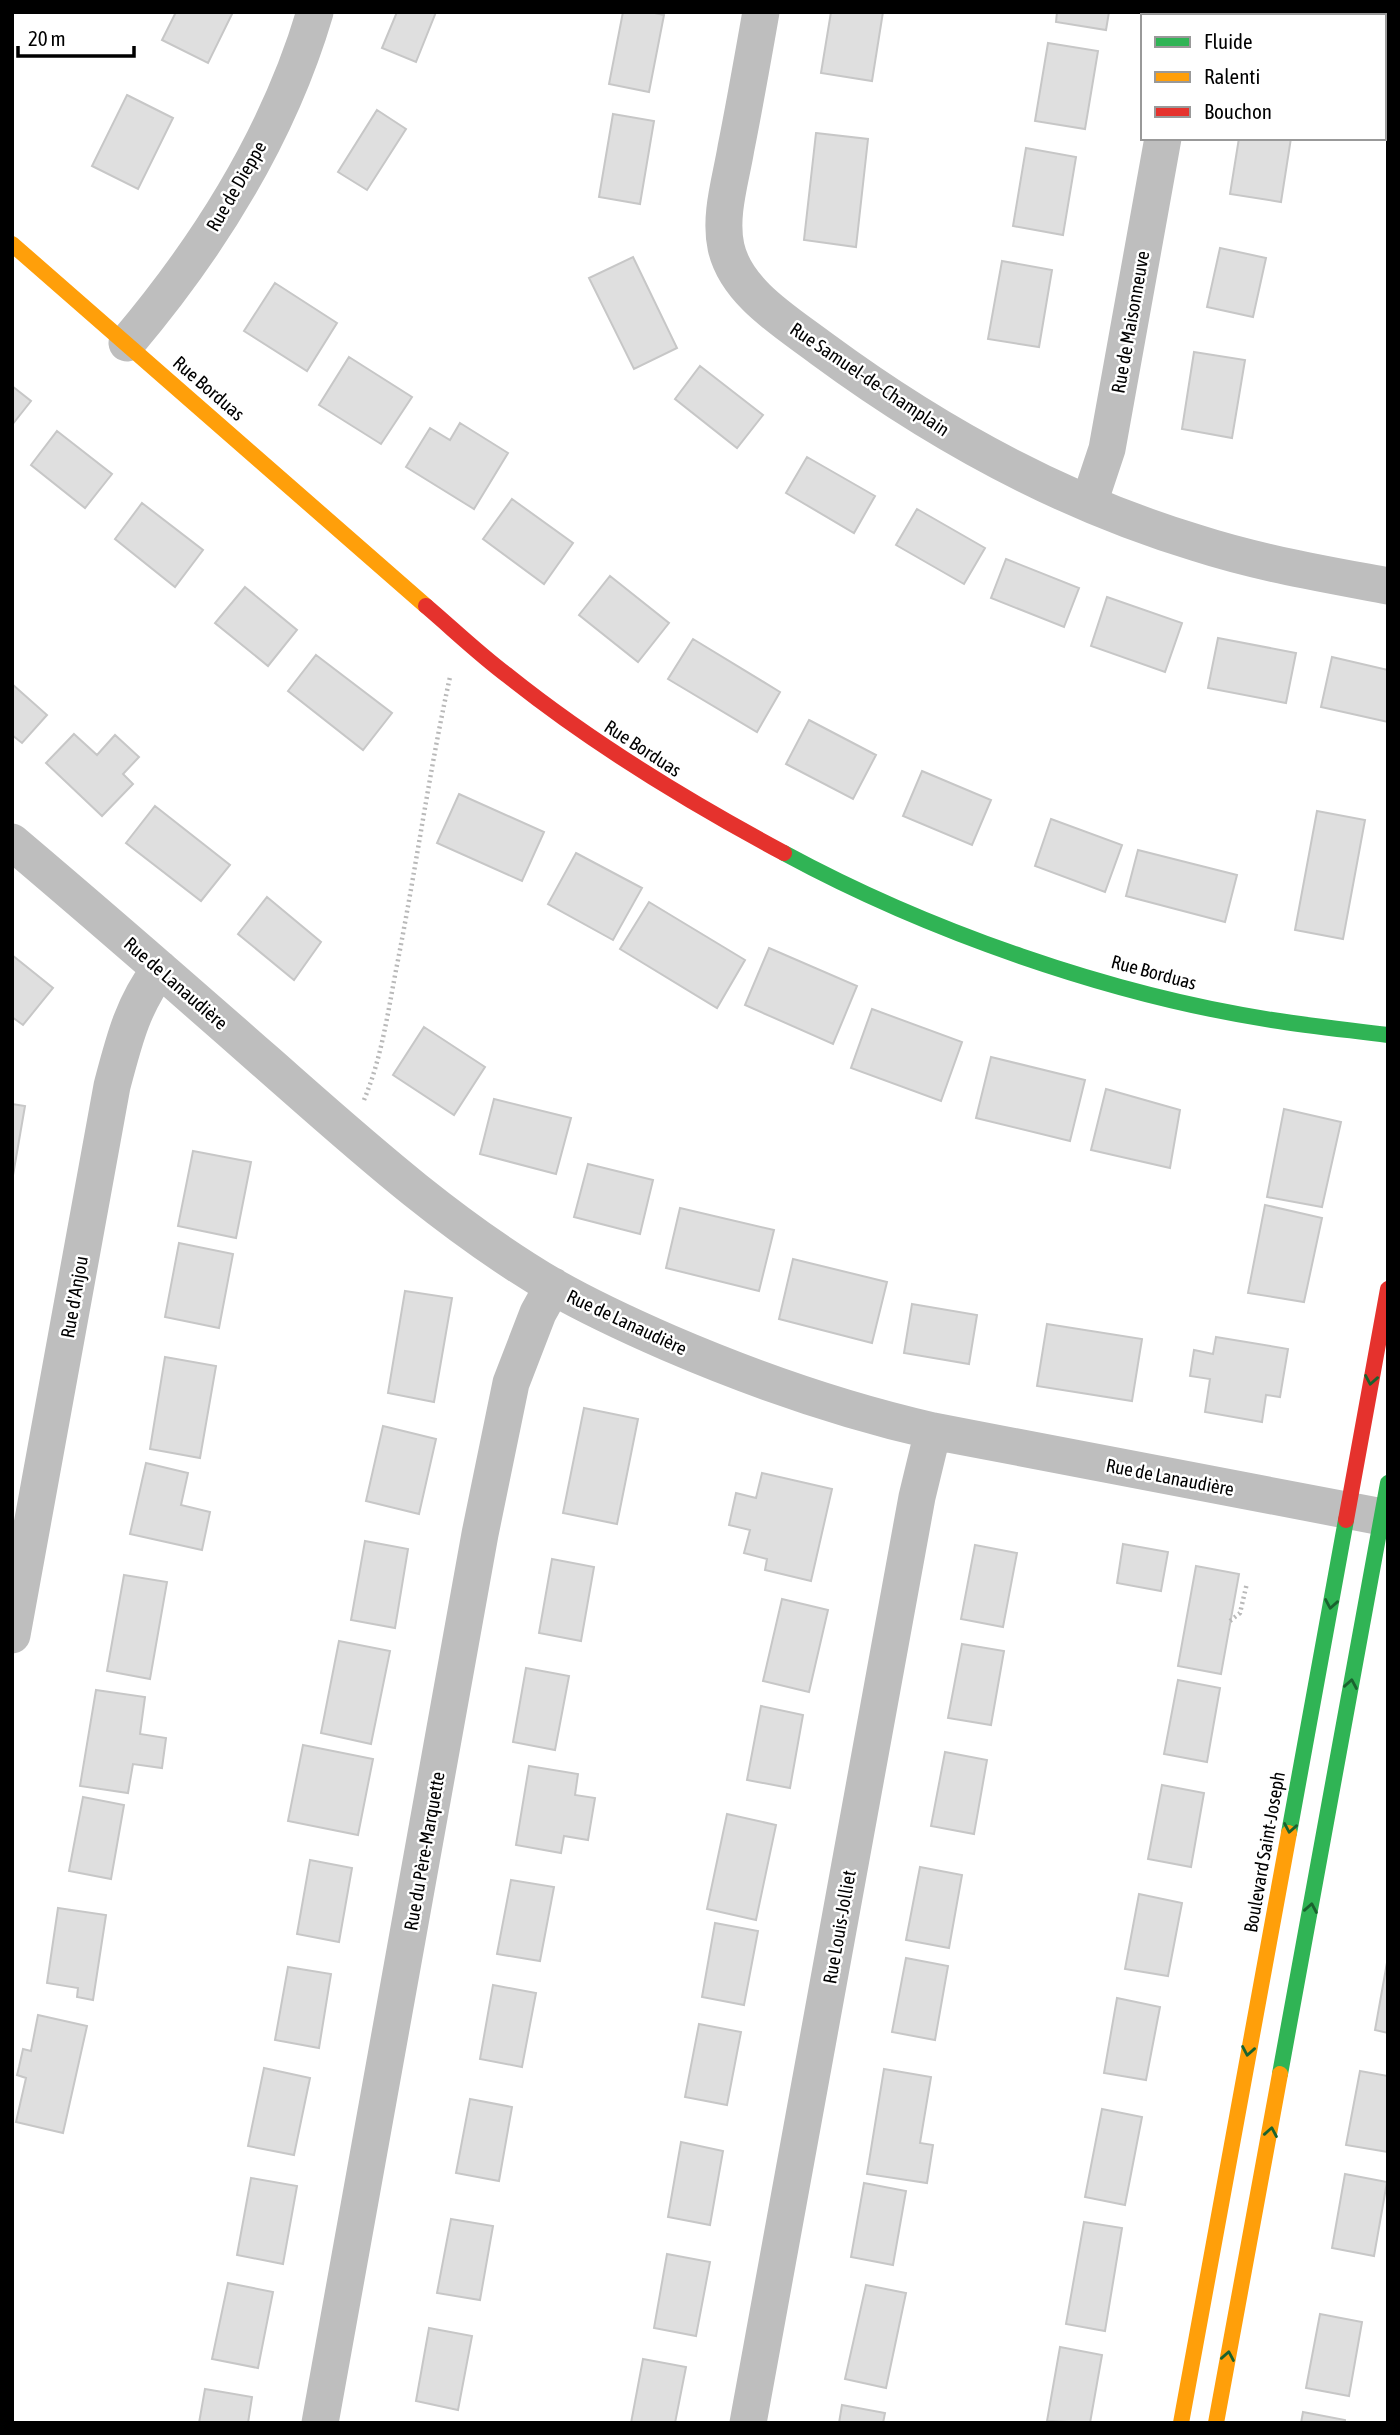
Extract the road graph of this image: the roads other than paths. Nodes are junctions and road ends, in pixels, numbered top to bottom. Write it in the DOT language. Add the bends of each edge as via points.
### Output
graph roads {
  1 [pos="315,12"];
  2 [pos="761,12"];
  3 [pos="1163,140"];
  4 [pos="12,244"];
  5 [pos="127,343"];
  6 [pos="1089,503"];
  7 [pos="1388,586"];
  8 [pos="12,842"];
  9 [pos="160,969"];
  10 [pos="1388,1035"];
  11 [pos="553,1286"];
  12 [pos="1388,1289"];
  13 [pos="933,1431"];
  14 [pos="1373,1504"];
  15 [pos="12,1635"];
  16 [pos="320,2423"];
  17 [pos="748,2423"];
  18 [pos="1181,2423"];
  19 [pos="1216,2423"];
  1 -- 5 [label="street, Rue de Dieppe" via="299,62 242,180 168,295"];
  2 -- 6 [label="street, Rue Samuel-de-Champlain" via="726,208 726,247 733,266 759,299 882,392 974,448"];
  3 -- 6 [label="street, Rue de Maisonneuve" via="1107,449"];
  4 -- 5 [label="street, Rue Borduas"];
  5 -- 10 [label="street, Rue Borduas" via="506,676 602,747 715,817 873,896 1052,965 1239,1014"];
  6 -- 7 [label="street, Rue Samuel-de-Champlain" via="1150,528 1242,556"];
  8 -- 9 [label="street, Rue de Lanaudière"];
  9 -- 11 [label="street, Rue de Lanaudière" via="404,1182"];
  9 -- 15 [label="street, Rue d'Anjou" via="136,1007 112,1086"];
  11 -- 13 [label="street, Rue de Lanaudière" via="739,1373 858,1413"];
  11 -- 16 [label="street, Rue du Père-Marquette" via="525,1342 505,1410"];
  12 -- 14 [label="street, Boulevard Saint-Joseph, one-way"];
  13 -- 14 [label="street, Rue de Lanaudière"];
  13 -- 17 [label="street, Rue Louis-Jolliet" via="916,1497"];
  14 -- 18 [label="street, Boulevard Saint-Joseph, one-way"];
  19 -- 14 [label="street, Boulevard Saint-Joseph, one-way"];
}
